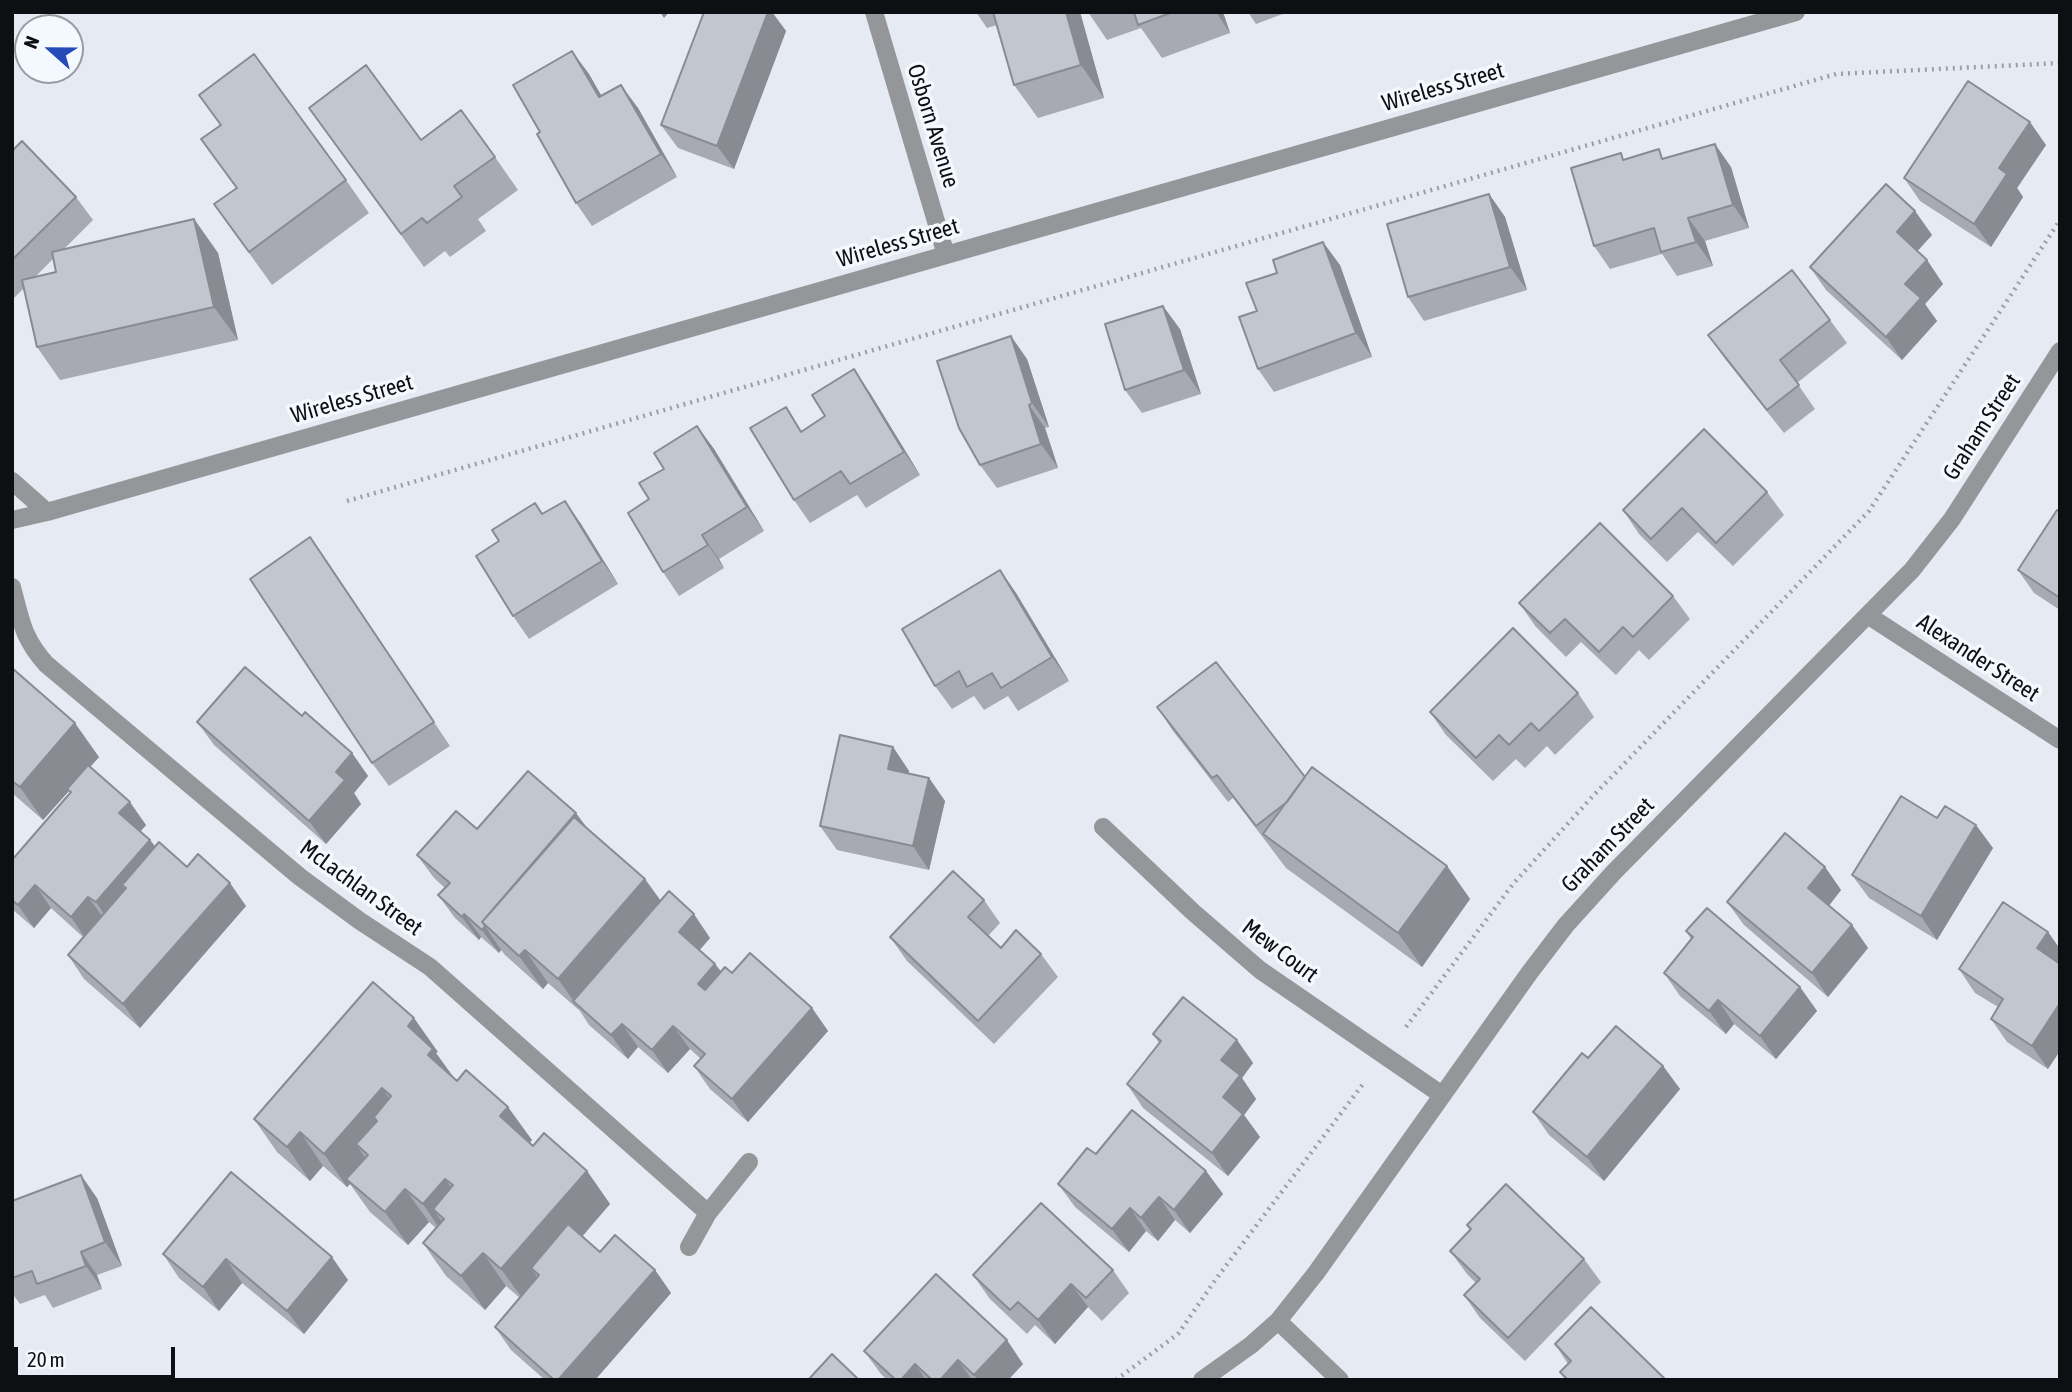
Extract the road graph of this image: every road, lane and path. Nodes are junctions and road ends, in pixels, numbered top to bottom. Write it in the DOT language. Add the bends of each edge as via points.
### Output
graph roads {
  1 [pos="874,12"];
  2 [pos="1796,12"];
  3 [pos="2060,63"];
  4 [pos="2060,220"];
  5 [pos="946,254"];
  6 [pos="2060,351"];
  7 [pos="12,481"];
  8 [pos="348,501"];
  9 [pos="47,512"];
  10 [pos="12,520"];
  11 [pos="12,587"];
  12 [pos="1869,617"];
  13 [pos="2060,740"];
  14 [pos="1103,827"];
  15 [pos="1400,1035"];
  16 [pos="1366,1080"];
  17 [pos="1442,1095"];
  18 [pos="749,1162"];
  19 [pos="708,1213"];
  20 [pos="689,1247"];
  21 [pos="1278,1321"];
  22 [pos="1116,1380"];
  23 [pos="1202,1380"];
  24 [pos="1339,1380"];
  1 -- 5 [label="street, Osborn Avenue"];
  2 -- 5 [label="street, Wireless Street"];
  3 -- 8 [label="path" via="1836,74"];
  4 -- 15 [label="path" via="1869,511 1513,884"];
  5 -- 9 [label="street, Wireless Street"];
  6 -- 12 [label="street, Graham Street" via="1952,519"];
  7 -- 9 [label="street"];
  9 -- 10 [label="street, Wireless Street"];
  11 -- 19 [label="street, McLachlan Street" via="23,631 46,664 300,877 430,967"];
  12 -- 13 [label="street, Alexander Street"];
  12 -- 17 [label="street, Graham Street" via="1582,908"];
  14 -- 17 [label="street, Mew Court" via="1260,970"];
  16 -- 22 [label="path" via="1178,1334"];
  17 -- 21 [label="street, Graham Street"];
  18 -- 19 [label="street"];
  19 -- 20 [label="street"];
  21 -- 23 [label="street, Graham Street"];
  21 -- 24 [label="street"];
}
